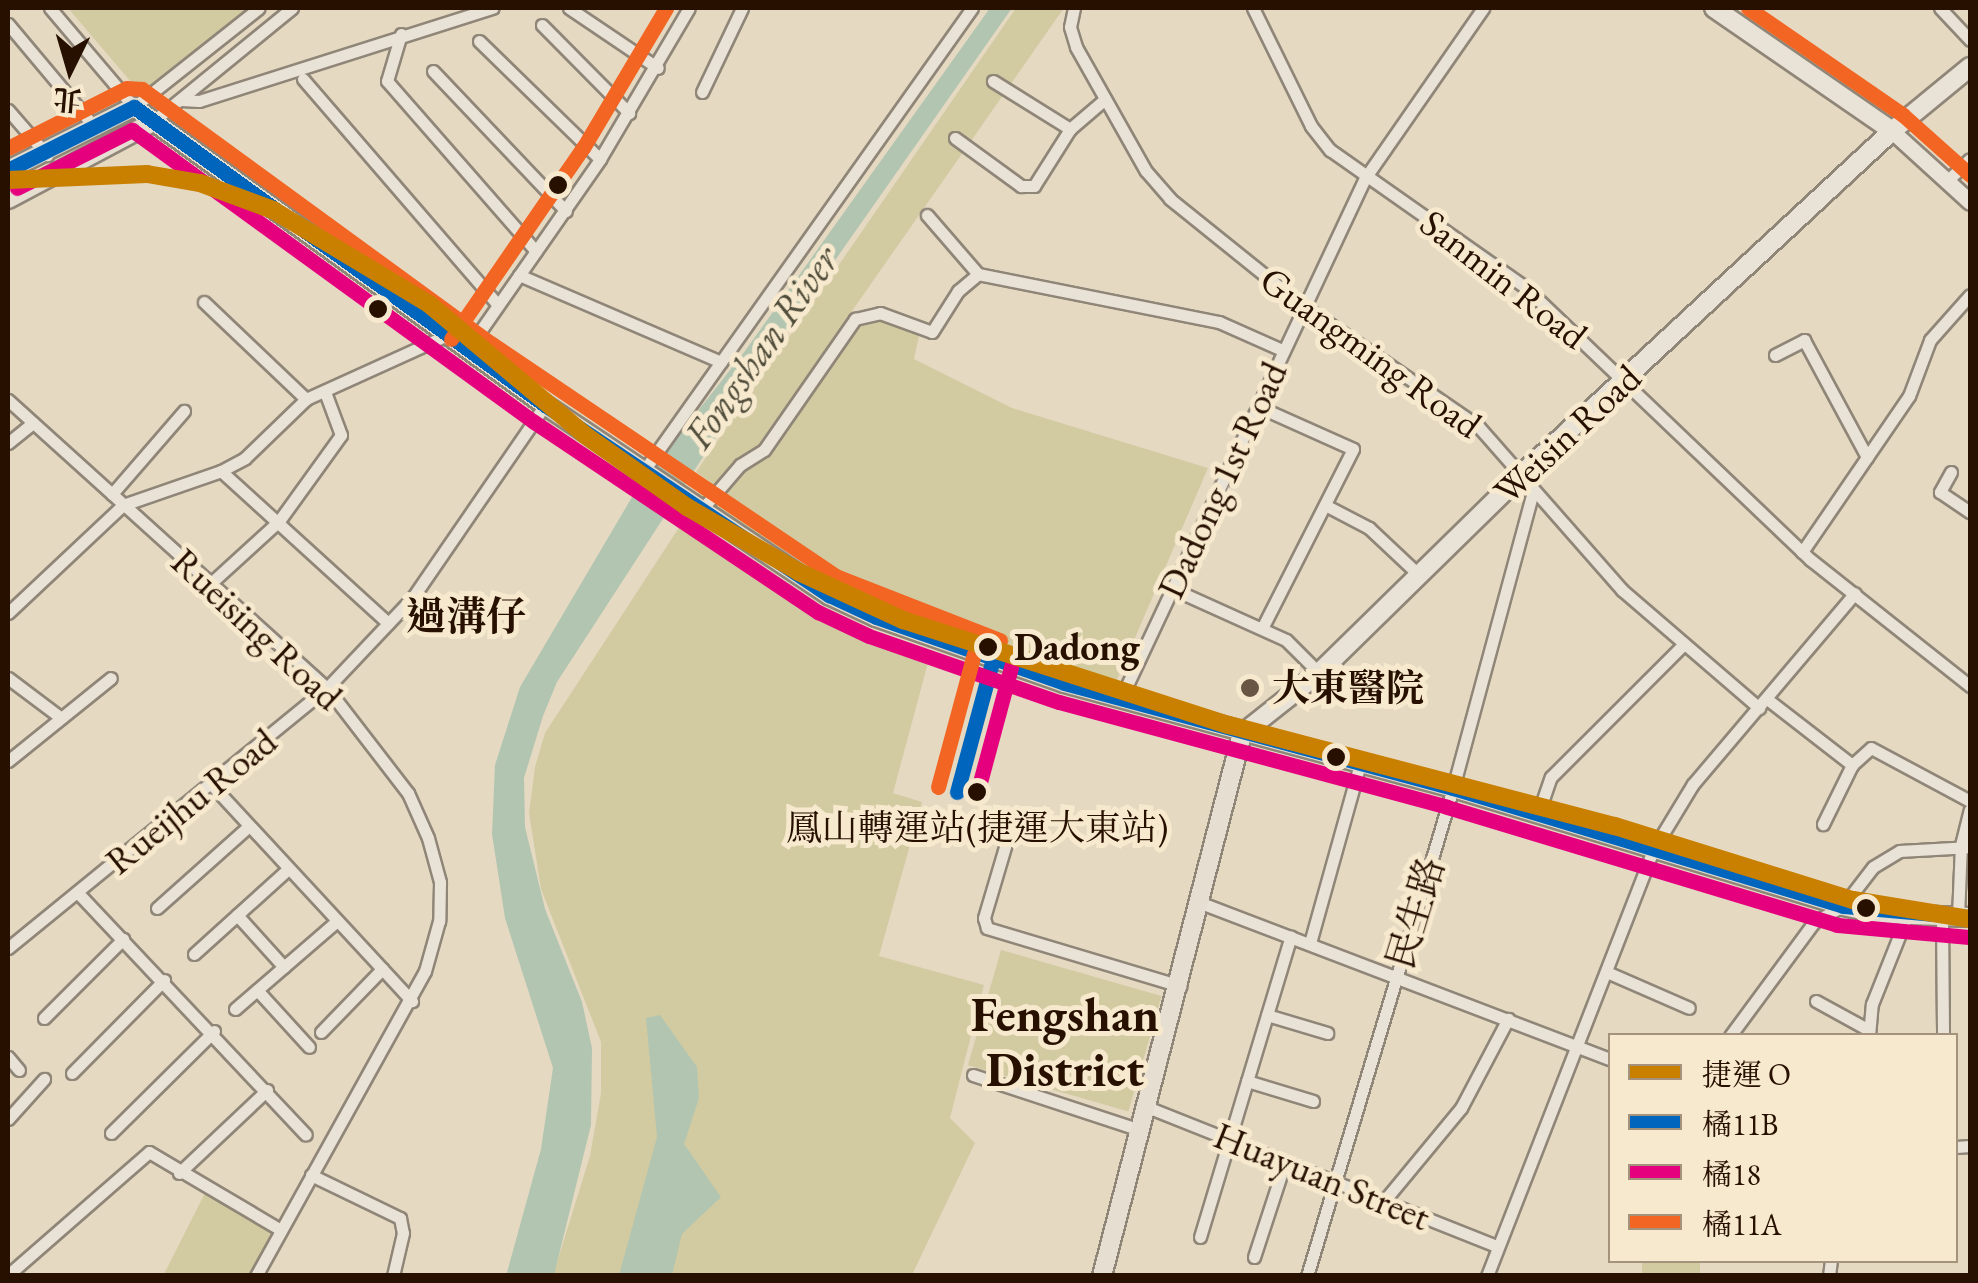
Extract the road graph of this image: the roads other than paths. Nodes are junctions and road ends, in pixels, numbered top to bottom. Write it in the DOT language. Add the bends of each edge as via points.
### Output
graph roads {
  1 [pos="50,8"];
  2 [pos="260,8"];
  3 [pos="292,8"];
  4 [pos="493,8"];
  5 [pos="569,8"];
  6 [pos="689,8"];
  7 [pos="742,8"];
  8 [pos="972,8"];
  9 [pos="1074,8"];
  10 [pos="1253,8"];
  11 [pos="1482,8"];
  12 [pos="1714,8"];
  13 [pos="1940,8"];
  14 [pos="8,24"];
  15 [pos="542,25"];
  16 [pos="401,34"];
  17 [pos="1970,40"];
  18 [pos="479,41"];
  19 [pos="1970,67"];
  20 [pos="658,68"];
  21 [pos="433,71"];
  22 [pos="303,78"];
  23 [pos="993,81"];
  24 [pos="702,92"];
  25 [pos="1106,99"];
  26 [pos="181,100"];
  27 [pos="134,106"];
  28 [pos="8,110"];
  29 [pos="630,113"];
  30 [pos="151,123"];
  31 [pos="96,129"];
  32 [pos="1070,129"];
  33 [pos="1892,131"];
  34 [pos="955,138"];
  35 [pos="48,155"];
  36 [pos="600,159"];
  37 [pos="1970,159"];
  38 [pos="8,170"];
  39 [pos="1364,178"];
  40 [pos="1948,180"];
  41 [pos="8,199"];
  42 [pos="1970,202"];
  43 [pos="566,211"];
  44 [pos="926,215"];
  45 [pos="536,251"];
  46 [pos="978,274"];
  47 [pos="518,275"];
  48 [pos="1970,295"];
  49 [pos="204,302"];
  50 [pos="498,304"];
  51 [pos="1302,305"];
  52 [pos="447,335"];
  53 [pos="467,350"];
  54 [pos="1282,350"];
  55 [pos="1775,355"];
  56 [pos="721,362"];
  57 [pos="1626,378"];
  58 [pos="325,392"];
  59 [pos="306,398"];
  60 [pos="8,400"];
  61 [pos="545,405"];
  62 [pos="1256,406"];
  63 [pos="184,411"];
  64 [pos="33,423"];
  65 [pos="8,444"];
  66 [pos="1867,457"];
  67 [pos="648,470"];
  68 [pos="221,471"];
  69 [pos="1951,472"];
  70 [pos="1522,474"];
  71 [pos="1533,492"];
  72 [pos="112,494"];
  73 [pos="697,503"];
  74 [pos="124,505"];
  75 [pos="1325,505"];
  76 [pos="1970,512"];
  77 [pos="279,521"];
  78 [pos="1802,552"];
  79 [pos="1419,575"];
  80 [pos="211,583"];
  81 [pos="1173,588"];
  82 [pos="1855,593"];
  83 [pos="8,613"];
  84 [pos="388,623"];
  85 [pos="1262,628"];
  86 [pos="1682,646"];
  87 [pos="1319,673"];
  88 [pos="8,678"];
  89 [pos="111,678"];
  90 [pos="1970,686"];
  91 [pos="327,688"];
  92 [pos="1121,698"];
  93 [pos="1763,703"];
  94 [pos="61,718"];
  95 [pos="1242,734"];
  96 [pos="8,761"];
  97 [pos="1360,764"];
  98 [pos="1852,765"];
  99 [pos="212,784"];
  100 [pos="1453,788"];
  101 [pos="1970,801"];
  102 [pos="1970,810"];
  103 [pos="1538,814"];
  104 [pos="1823,824"];
  105 [pos="249,826"];
  106 [pos="1010,830"];
  107 [pos="1966,846"];
  108 [pos="1653,850"];
  109 [pos="288,869"];
  110 [pos="78,893"];
  111 [pos="1200,903"];
  112 [pos="1843,906"];
  113 [pos="157,908"];
  114 [pos="237,915"];
  115 [pos="1906,916"];
  116 [pos="1957,916"];
  117 [pos="337,921"];
  118 [pos="1291,936"];
  119 [pos="123,939"];
  120 [pos="1310,943"];
  121 [pos="8,948"];
  122 [pos="194,954"];
  123 [pos="284,967"];
  124 [pos="382,969"];
  125 [pos="1608,973"];
  126 [pos="1396,976"];
  127 [pos="164,980"];
  128 [pos="1180,986"];
  129 [pos="257,990"];
  130 [pos="412,1001"];
  131 [pos="1816,1001"];
  132 [pos="1690,1008"];
  133 [pos="235,1009"];
  134 [pos="1267,1015"];
  135 [pos="44,1018"];
  136 [pos="1508,1019"];
  137 [pos="214,1030"];
  138 [pos="320,1032"];
  139 [pos="1327,1033"];
  140 [pos="1732,1033"];
  141 [pos="1869,1033"];
  142 [pos="1943,1033"];
  143 [pos="1576,1047"];
  144 [pos="309,1048"];
  145 [pos="8,1057"];
  146 [pos="1608,1059"];
  147 [pos="19,1070"];
  148 [pos="72,1073"];
  149 [pos="973,1074"];
  150 [pos="44,1079"];
  151 [pos="1247,1082"];
  152 [pos="267,1090"];
  153 [pos="1313,1101"];
  154 [pos="1148,1107"];
  155 [pos="8,1119"];
  156 [pos="1140,1130"];
  157 [pos="111,1133"];
  158 [pos="306,1135"];
  159 [pos="1230,1140"];
  160 [pos="1285,1162"];
  161 [pos="179,1173"];
  162 [pos="311,1175"];
  163 [pos="1334,1182"];
  164 [pos="1384,1201"];
  165 [pos="281,1230"];
  166 [pos="1200,1237"];
  167 [pos="1498,1246"];
  168 [pos="1254,1257"];
  169 [pos="8,1275"];
  170 [pos="256,1276"];
  171 [pos="393,1276"];
  172 [pos="1102,1276"];
  173 [pos="1307,1276"];
  174 [pos="1488,1276"];
  1 -- 27 [label="street"];
  2 -- 27 [label="street"];
  3 -- 26 [label="street"];
  4 -- 16 [label="street"];
  5 -- 20 [label="street"];
  6 -- 20 [label="street"];
  7 -- 24 [label="street"];
  8 -- 56 [label="street"];
  9 -- 25 [label="street, Guangming Road" via="1076,47"];
  10 -- 39 [label="street, Sanmin Road" via="1311,126"];
  11 -- 39 [label="street, Dadong 1st Road"];
  12 -- 33 [label="main road"];
  13 -- 17 [label="street"];
  14 -- 31 [label="street"];
  15 -- 29 [label="street"];
  16 -- 26 [label="street" via="200,101"];
  16 -- 45 [label="street" via="387,80"];
  18 -- 36 [label="street"];
  19 -- 33 [label="main road, Weisin Road"];
  20 -- 29 [label="street"];
  21 -- 43 [label="street"];
  22 -- 50 [label="street"];
  23 -- 32 [label="street"];
  25 -- 32 [label="street"];
  25 -- 51 [label="street, Guangming Road" via="1146,171 1170,199"];
  26 -- 30 [label="street"];
  27 -- 30 [label="main road"];
  27 -- 31 [label="main road"];
  28 -- 35 [label="street"];
  29 -- 36 [label="street"];
  30 -- 41 [label="main road"];
  30 -- 52 [label="main road"];
  31 -- 35 [label="main road"];
  32 -- 34 [label="street" via="1039,182 1027,188"];
  33 -- 40 [label="street"];
  33 -- 57 [label="main road, Weisin Road"];
  35 -- 38 [label="main road"];
  36 -- 43 [label="street"];
  37 -- 40 [label="street"];
  39 -- 51 [label="street, Dadong 1st Road"];
  39 -- 57 [label="street, Sanmin Road" via="1462,238"];
  40 -- 42 [label="street"];
  43 -- 45 [label="street"];
  44 -- 46 [label="street"];
  45 -- 47 [label="street"];
  46 -- 54 [label="street" via="1219,322"];
  46 -- 73 [label="street" via="958,291 932,332 880,313 855,319 764,450"];
  47 -- 50 [label="street"];
  47 -- 56 [label="street"];
  48 -- 66 [label="street" via="1930,340 1909,396"];
  49 -- 59 [label="street"];
  50 -- 53 [label="street"];
  51 -- 54 [label="street, Dadong 1st Road"];
  51 -- 70 [label="street, Guangming Road" via="1478,426"];
  52 -- 53 [label="main road"];
  52 -- 58 [label="street"];
  53 -- 61 [label="main road"];
  54 -- 62 [label="street, Dadong 1st Road"];
  55 -- 66 [label="street" via="1804,340"];
  56 -- 67 [label="street"];
  57 -- 70 [label="main road, Weisin Road"];
  57 -- 78 [label="street, Sanmin Road"];
  58 -- 59 [label="street"];
  58 -- 77 [label="street" via="341,435"];
  59 -- 68 [label="street" via="245,458"];
  60 -- 64 [label="street, Rueising Road"];
  61 -- 67 [label="main road"];
  61 -- 84 [label="street, Rueijhu Road"];
  62 -- 75 [label="street" via="1353,449"];
  62 -- 81 [label="street, Dadong 1st Road"];
  63 -- 72 [label="street"];
  64 -- 65 [label="street"];
  64 -- 72 [label="street, Rueising Road"];
  66 -- 78 [label="street"];
  67 -- 73 [label="main road"];
  68 -- 74 [label="street"];
  68 -- 77 [label="street"];
  69 -- 76 [label="street" via="1940,492"];
  70 -- 71 [label="street, Guangming Road"];
  70 -- 79 [label="main road, Weisin Road"];
  71 -- 86 [label="street, Guangming Road"];
  71 -- 100 [label="street, 民生路"];
  72 -- 74 [label="street, Rueising Road"];
  73 -- 92 [label="main road" via="830,595 876,617"];
  74 -- 80 [label="street, Rueising Road"];
  74 -- 83 [label="street"];
  75 -- 79 [label="street" via="1369,528"];
  75 -- 85 [label="street"];
  77 -- 80 [label="street"];
  77 -- 84 [label="street"];
  78 -- 82 [label="street, Sanmin Road"];
  79 -- 87 [label="main road, Weisin Road"];
  80 -- 91 [label="street, Rueising Road"];
  81 -- 85 [label="street"];
  81 -- 92 [label="street, Dadong 1st Road"];
  82 -- 90 [label="street, Sanmin Road"];
  82 -- 93 [label="street"];
  84 -- 91 [label="street, Rueijhu Road"];
  85 -- 87 [label="street" via="1286,640"];
  86 -- 93 [label="street, Guangming Road"];
  86 -- 103 [label="street" via="1551,777"];
  87 -- 95 [label="main road, Weisin Road"];
  88 -- 94 [label="street"];
  89 -- 94 [label="street"];
  91 -- 99 [label="street, Rueijhu Road"];
  91 -- 130 [label="street, Rueising Road" via="408,793 440,882 438,921"];
  92 -- 95 [label="main road"];
  93 -- 98 [label="street, Guangming Road"];
  93 -- 108 [label="street" via="1693,784"];
  94 -- 96 [label="street"];
  95 -- 97 [label="main road"];
  95 -- 111 [label="main road"];
  97 -- 100 [label="main road"];
  97 -- 120 [label="street"];
  98 -- 101 [label="street" via="1871,748"];
  98 -- 104 [label="street"];
  99 -- 105 [label="street"];
  99 -- 110 [label="street, Rueijhu Road"];
  100 -- 103 [label="main road"];
  100 -- 126 [label="street, 民生路"];
  102 -- 107 [label="street"];
  103 -- 108 [label="main road"];
  105 -- 109 [label="street"];
  105 -- 113 [label="street"];
  106 -- 128 [label="street" via="984,918 987,928"];
  107 -- 112 [label="street" via="1900,852 1874,867"];
  107 -- 116 [label="street"];
  108 -- 112 [label="main road"];
  108 -- 125 [label="street"];
  109 -- 114 [label="street"];
  109 -- 117 [label="street"];
  110 -- 119 [label="street"];
  110 -- 121 [label="street, Rueijhu Road"];
  111 -- 118 [label="street"];
  111 -- 128 [label="main road"];
  112 -- 115 [label="main road"];
  112 -- 140 [label="street" via="1814,922"];
  114 -- 122 [label="street"];
  114 -- 123 [label="street"];
  115 -- 116 [label="main road"];
  115 -- 141 [label="street" via="1872,1004"];
  116 -- 142 [label="street"];
  117 -- 123 [label="street"];
  117 -- 124 [label="street"];
  118 -- 120 [label="street"];
  118 -- 134 [label="street"];
  119 -- 127 [label="street"];
  119 -- 135 [label="street"];
  120 -- 126 [label="street"];
  123 -- 129 [label="street"];
  124 -- 130 [label="street"];
  124 -- 138 [label="street"];
  125 -- 132 [label="street"];
  125 -- 143 [label="street"];
  126 -- 136 [label="street"];
  126 -- 163 [label="street, 民生路"];
  127 -- 137 [label="street"];
  127 -- 148 [label="street"];
  128 -- 154 [label="main road"];
  129 -- 133 [label="street"];
  129 -- 144 [label="street"];
  130 -- 162 [label="street, Rueising Road"];
  131 -- 141 [label="street"];
  134 -- 139 [label="street"];
  134 -- 151 [label="street"];
  136 -- 143 [label="street"];
  136 -- 164 [label="street" via="1462,1108"];
  137 -- 152 [label="street"];
  137 -- 157 [label="street"];
  143 -- 146 [label="street"];
  143 -- 167 [label="street"];
  145 -- 147 [label="street"];
  149 -- 156 [label="street"];
  150 -- 155 [label="street"];
  151 -- 153 [label="street"];
  151 -- 159 [label="street"];
  152 -- 158 [label="street"];
  152 -- 161 [label="street"];
  154 -- 156 [label="main road"];
  154 -- 159 [label="street, Huayuan Street"];
  156 -- 172 [label="main road"];
  159 -- 160 [label="street, Huayuan Street"];
  159 -- 166 [label="street"];
  160 -- 163 [label="street, Huayuan Street"];
  160 -- 168 [label="street"];
  161 -- 165 [label="street"];
  161 -- 169 [label="street" via="150,1152"];
  162 -- 165 [label="street, Rueising Road"];
  162 -- 171 [label="street" via="400,1218"];
  163 -- 164 [label="street, Huayuan Street"];
  163 -- 173 [label="street, 民生路"];
  164 -- 167 [label="street, Huayuan Street"];
  165 -- 170 [label="street, Rueising Road"];
  167 -- 174 [label="street"];
}
